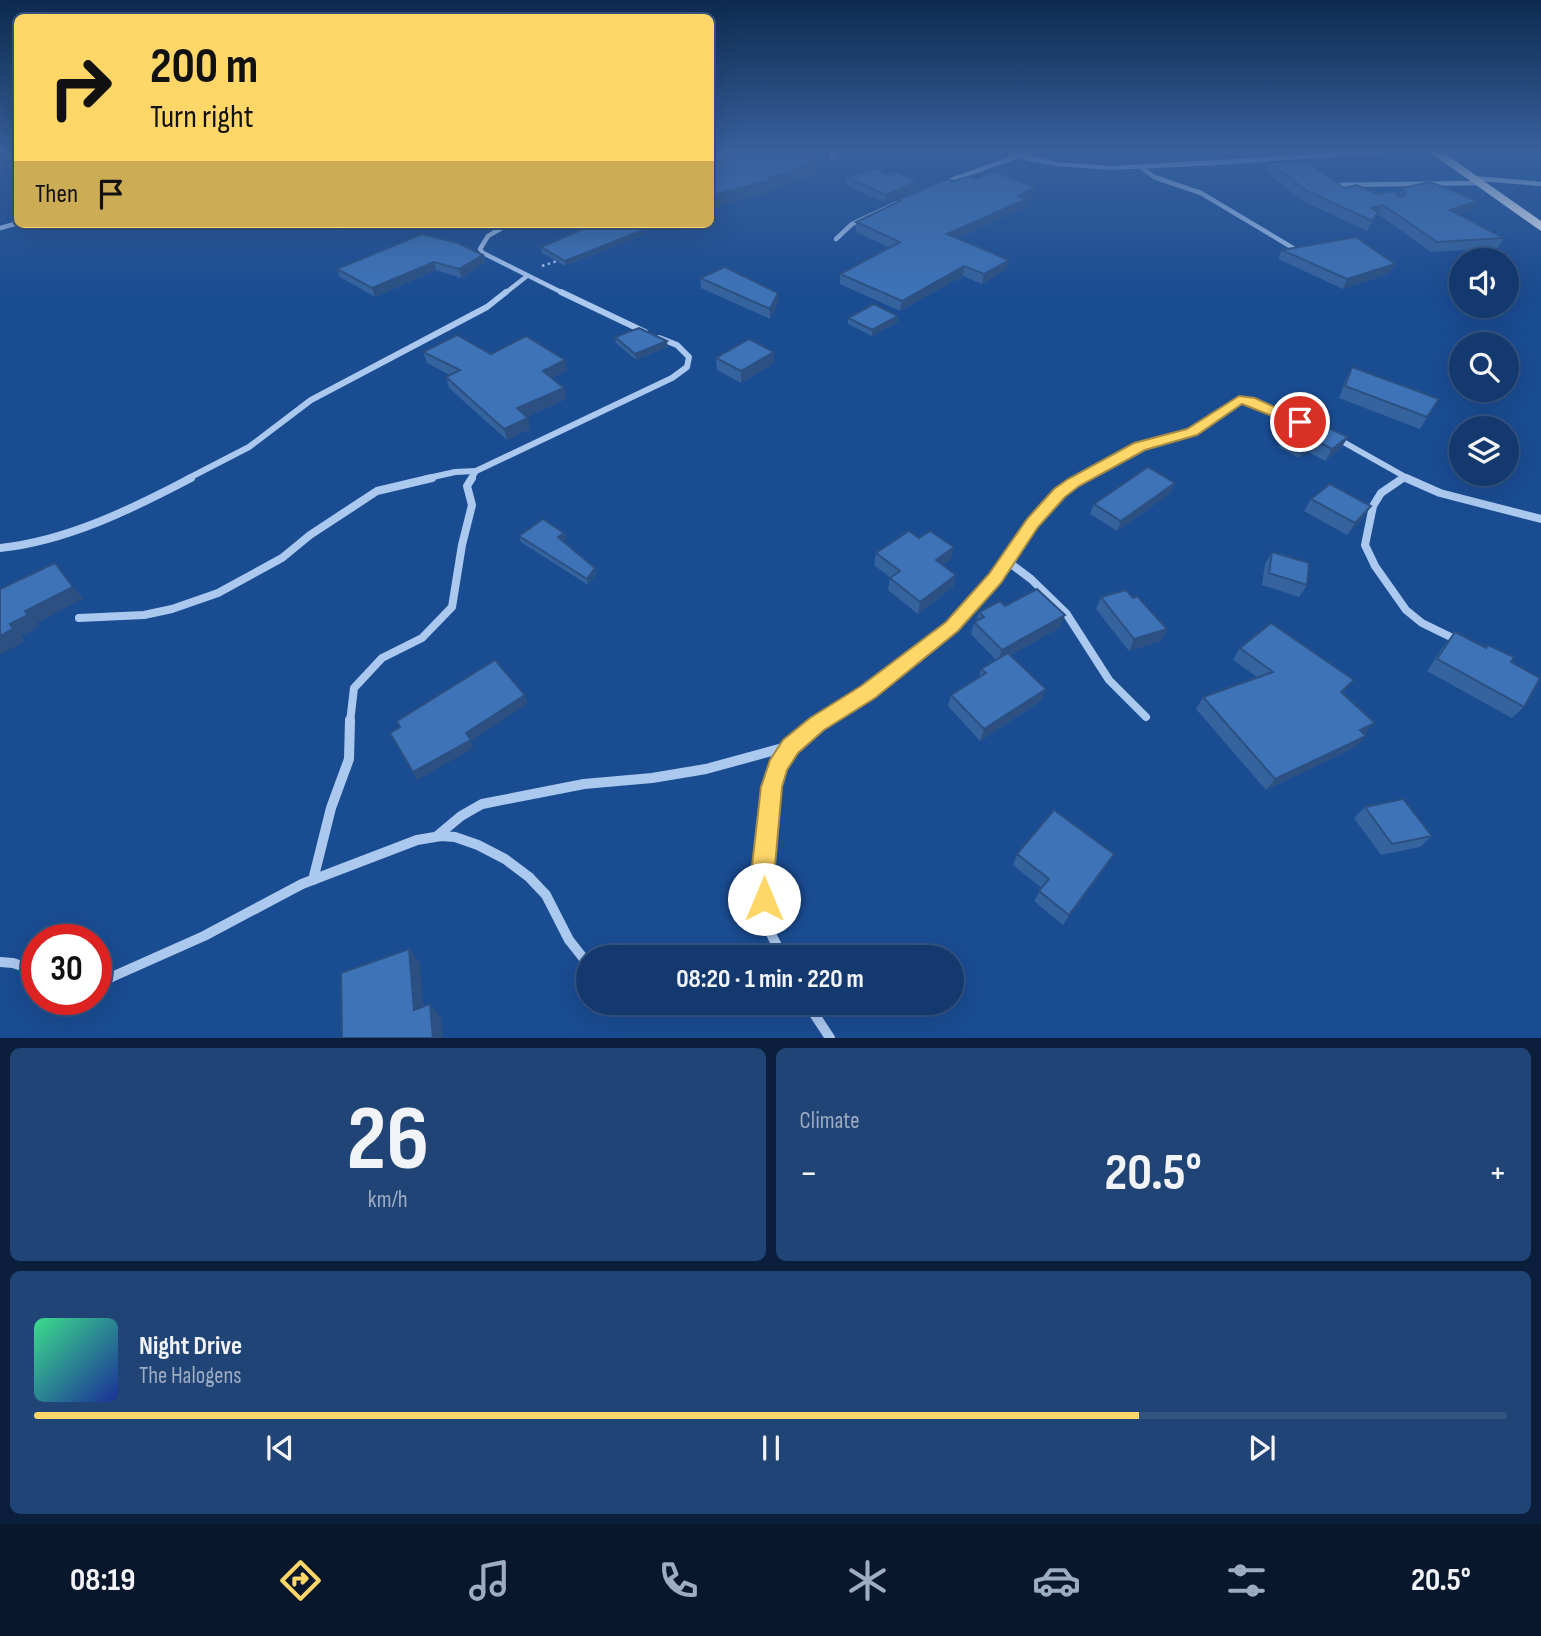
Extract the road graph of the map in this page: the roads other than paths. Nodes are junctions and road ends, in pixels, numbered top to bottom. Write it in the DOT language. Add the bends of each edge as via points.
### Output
graph roads {
  1 [pos="1212,199"];
  2 [pos="1503,199"];
  3 [pos="906,200"];
  4 [pos="1541,227"];
  5 [pos="502,228"];
  6 [pos="836,239"];
  7 [pos="1293,248"];
  8 [pos="526,276"];
  9 [pos="1312,427"];
  10 [pos="1334,437"];
  11 [pos="476,471"];
  12 [pos="1403,478"];
  13 [pos="1541,519"];
  14 [pos="0,548"];
  15 [pos="1007,561"];
  16 [pos="79,618"];
  17 [pos="1469,646"];
  18 [pos="1146,717"];
  19 [pos="790,746"];
  20 [pos="436,836"];
  21 [pos="313,880"];
  22 [pos="777,945"];
  23 [pos="576,950"];
  24 [pos="0,962"];
  25 [pos="21,966"];
  26 [pos="112,977"];
  27 [pos="815,1015"];
  28 [pos="830,1038"];
  1 -- 7 [label="street"];
  2 -- 4 [label="highway"];
  3 -- 6 [label="street" via="852,224"];
  5 -- 8 [label="street" via="488,236 480,249"];
  8 -- 11 [label="street" via="677,345 690,363 672,378"];
  8 -- 14 [label="street" via="487,307 311,400 249,447 152,498 73,531"];
  9 -- 15 [label="street" via="1252,401 1239,400 1192,432 1140,447 1074,482 1032,523"];
  10 -- 12 [label="street"];
  11 -- 16 [label="street" via="377,491 282,558 218,593 144,615"];
  11 -- 21 [label="street" via="467,486 472,505 452,607 422,638 382,658 354,688 349,759"];
  12 -- 13 [label="street" via="1440,493"];
  12 -- 17 [label="street" via="1381,493 1373,506 1365,545 1411,615"];
  15 -- 18 [label="street" via="1066,613 1109,680"];
  15 -- 19 [label="street" via="952,626"];
  19 -- 20 [label="street" via="706,769 584,783 482,804"];
  19 -- 22 [label="street" via="771,787 764,866 767,924"];
  20 -- 21 [label="street"];
  20 -- 23 [label="street" via="474,843 517,867 552,904"];
  21 -- 26 [label="street"];
  24 -- 25 [label="street"];
  27 -- 28 [label="street"];
}
